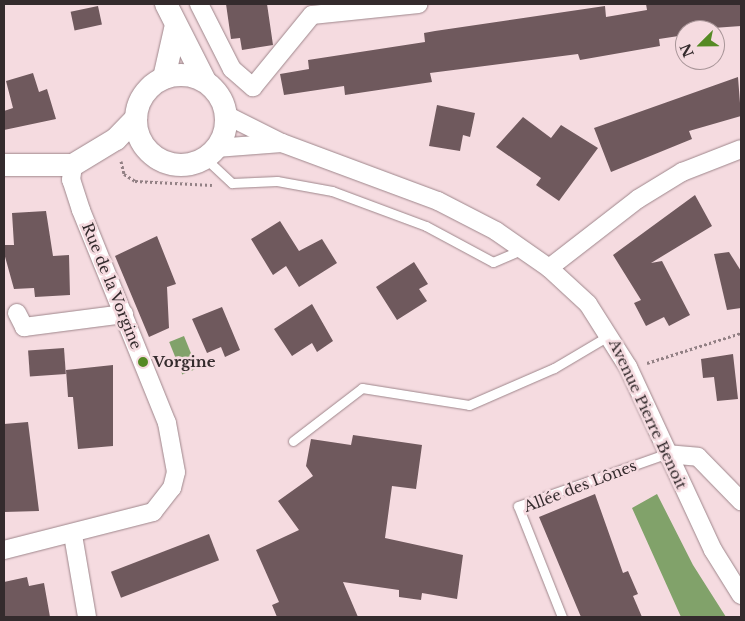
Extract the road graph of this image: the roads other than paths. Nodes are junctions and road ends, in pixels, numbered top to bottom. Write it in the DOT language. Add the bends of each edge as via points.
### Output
graph roads {
  1 [pos="166,4"];
  2 [pos="198,4"];
  3 [pos="418,4"];
  4 [pos="309,10"];
  5 [pos="175,29"];
  6 [pos="164,78"];
  7 [pos="205,82"];
  8 [pos="226,115"];
  9 [pos="136,118"];
  10 [pos="282,143"];
  11 [pos="111,149"];
  12 [pos="741,150"];
  13 [pos="150,153"];
  14 [pos="210,153"];
  15 [pos="4,165"];
  16 [pos="73,165"];
  17 [pos="524,249"];
  18 [pos="549,268"];
  19 [pos="17,314"];
  20 [pos="124,314"];
  21 [pos="611,335"];
  22 [pos="293,441"];
  23 [pos="666,454"];
  24 [pos="741,501"];
  25 [pos="73,535"];
  26 [pos="4,550"];
  27 [pos="741,595"];
  28 [pos="87,617"];
  29 [pos="562,617"];
  1 -- 5 [label="street"];
  2 -- 4 [label="street" via="232,69 253,87"];
  3 -- 4 [label="street"];
  5 -- 6 [label="street"];
  5 -- 7 [label="street"];
  6 -- 7 [label="street" via="192,76"];
  6 -- 9 [label="street" via="144,94"];
  7 -- 8 [label="street" via="222,102"];
  8 -- 10 [label="street, Avenue Pierre Benoit"];
  8 -- 14 [label="street"];
  9 -- 11 [label="street"];
  9 -- 13 [label="street" via="140,137"];
  10 -- 14 [label="street, Avenue Pierre Benoit"];
  10 -- 17 [label="street, Avenue Pierre Benoit" via="438,202"];
  11 -- 13 [label="street"];
  11 -- 16 [label="street"];
  12 -- 18 [label="street" via="682,172 638,198"];
  13 -- 14 [label="street" via="177,164"];
  14 -- 17 [label="lane" via="232,183 277,181 332,191 426,226 493,262"];
  15 -- 16 [label="street"];
  16 -- 20 [label="street, Rue de la Vorgine" via="70,180"];
  17 -- 18 [label="street, Avenue Pierre Benoit"];
  18 -- 21 [label="street, Avenue Pierre Benoit" via="588,304"];
  19 -- 20 [label="street" via="24,327"];
  20 -- 25 [label="street, Rue de la Vorgine" via="167,423 176,472 172,488 153,512"];
  21 -- 22 [label="lane" via="554,368 469,405 362,388"];
  21 -- 23 [label="street, Avenue Pierre Benoit"];
  23 -- 24 [label="street" via="698,457"];
  23 -- 27 [label="street, Avenue Pierre Benoit" via="713,550"];
  23 -- 29 [label="lane, Allée des Lônes" via="518,506"];
  25 -- 26 [label="street, Rue de la Vorgine"];
  25 -- 28 [label="street"];
}
